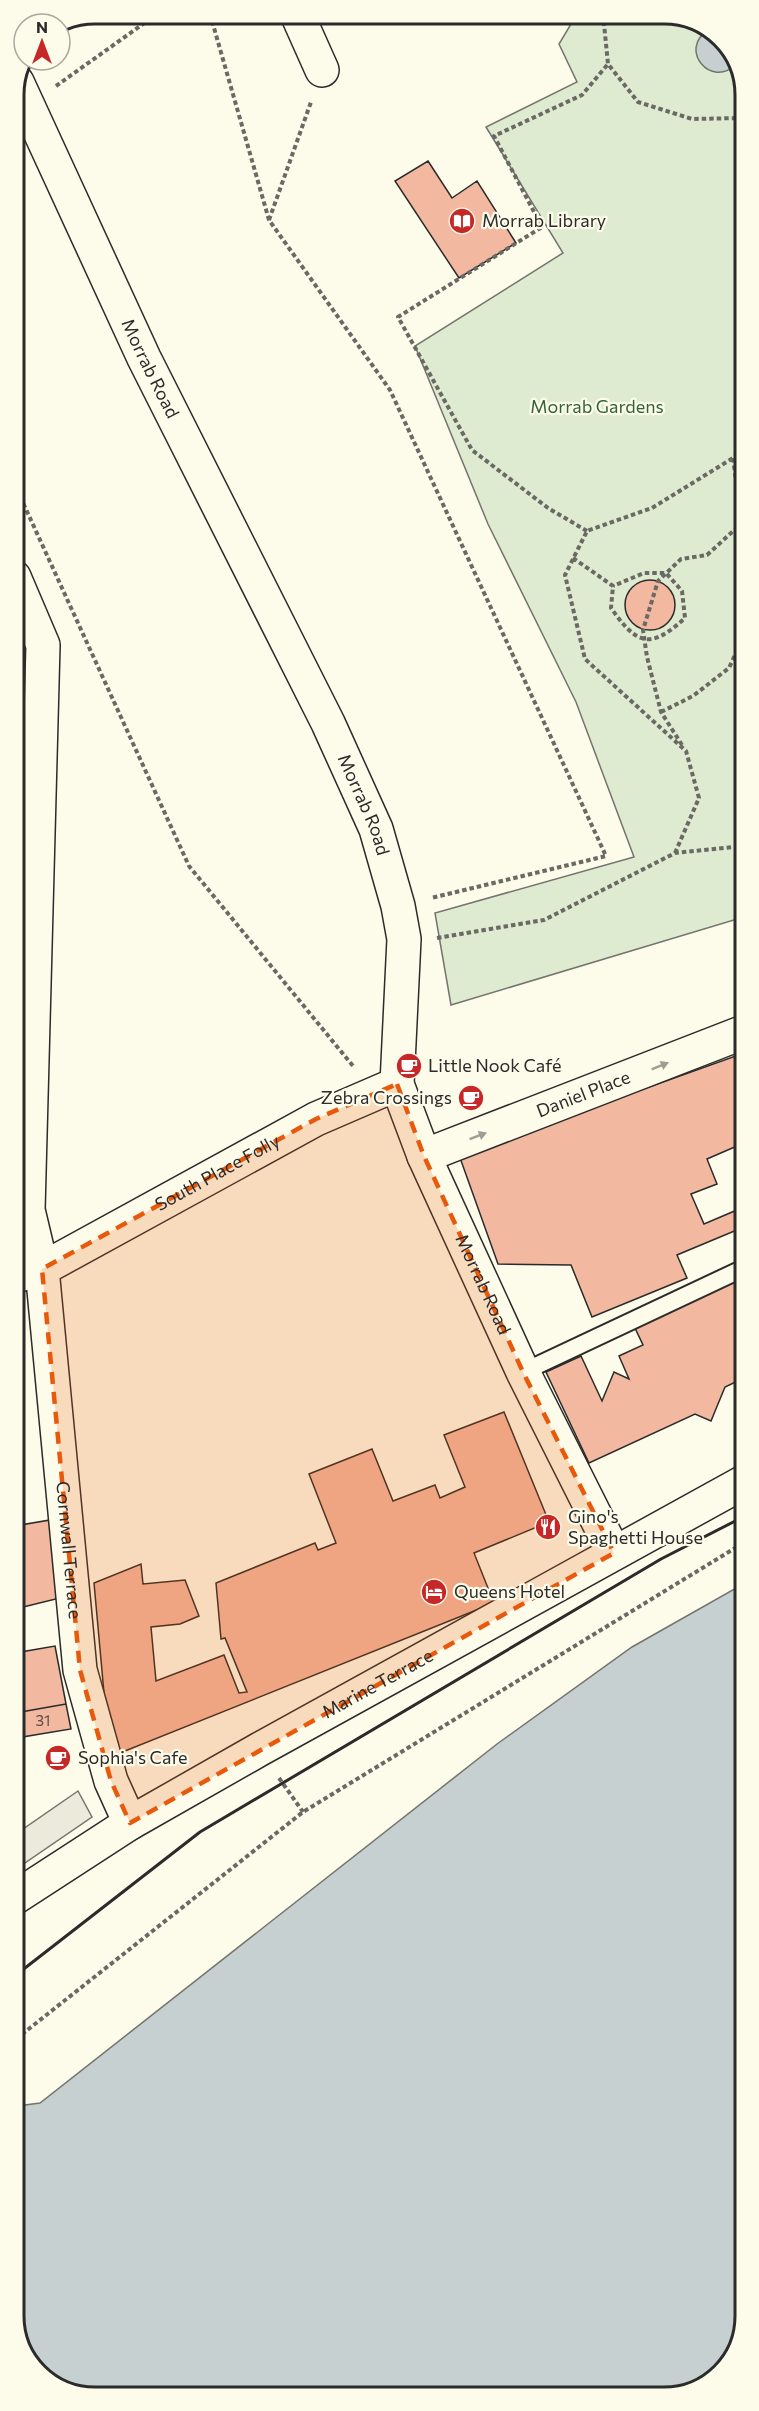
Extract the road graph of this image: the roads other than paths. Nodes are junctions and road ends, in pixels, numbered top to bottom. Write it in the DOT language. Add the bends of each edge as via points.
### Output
graph roads {
  1 [pos="301,24"];
  2 [pos="322,70"];
  3 [pos="24,96"];
  4 [pos="24,600"];
  5 [pos="735,1035"];
  6 [pos="386,1089"];
  7 [pos="24,1132"];
  8 [pos="424,1156"];
  9 [pos="24,1230"];
  10 [pos="735,1272"];
  11 [pos="29,1273"];
  12 [pos="523,1372"];
  13 [pos="735,1487"];
  14 [pos="614,1553"];
  15 [pos="130,1823"];
  16 [pos="24,1892"];
  1 -- 2 [label="street"];
  3 -- 6 [label="street, Morrab Road" via="144,358 376,830 404,939"];
  4 -- 7 [label="street, Cornwall Terrace" via="44,645"];
  8 -- 5 [label="street, Daniel Place, one-way"];
  6 -- 8 [label="street, Morrab Road"];
  6 -- 11 [label="street, South Place Folly" via="316,1119"];
  8 -- 12 [label="street, Morrab Road"];
  9 -- 11 [label="street, Cornwall Terrace"];
  10 -- 12 [label="lane"];
  11 -- 15 [label="street, Cornwall Terrace" via="80,1670 111,1781"];
  12 -- 14 [label="street, Morrab Road"];
  13 -- 14 [label="street, Marine Terrace"];
  14 -- 15 [label="street, Marine Terrace"];
  15 -- 16 [label="street, Marine Terrace"];
}
